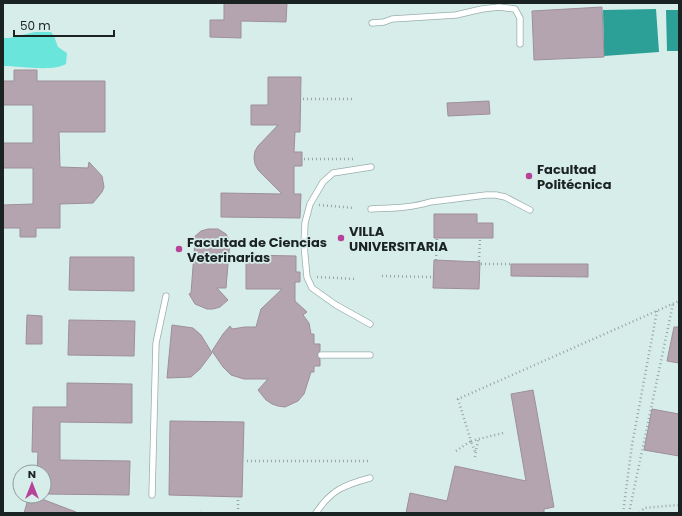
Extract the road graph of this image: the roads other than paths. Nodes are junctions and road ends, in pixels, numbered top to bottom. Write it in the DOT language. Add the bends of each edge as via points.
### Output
graph roads {
  1 [pos="372,22"];
  2 [pos="520,44"];
  3 [pos="372,167"];
  4 [pos="371,209"];
  5 [pos="530,210"];
  6 [pos="166,296"];
  7 [pos="370,324"];
  8 [pos="321,355"];
  9 [pos="370,355"];
  10 [pos="370,478"];
  11 [pos="152,494"];
  12 [pos="316,513"];
  1 -- 2 [label="lane" via="456,16 499,7 515,9 520,18"];
  3 -- 7 [label="lane" via="333,173 322,182 310,204 305,223 304,245 306,277 312,288 324,298"];
  4 -- 5 [label="lane" via="421,205 486,195 505,197"];
  6 -- 11 [label="lane" via="156,343"];
  8 -- 9 [label="lane"];
  10 -- 12 [label="lane" via="337,489"];
}
